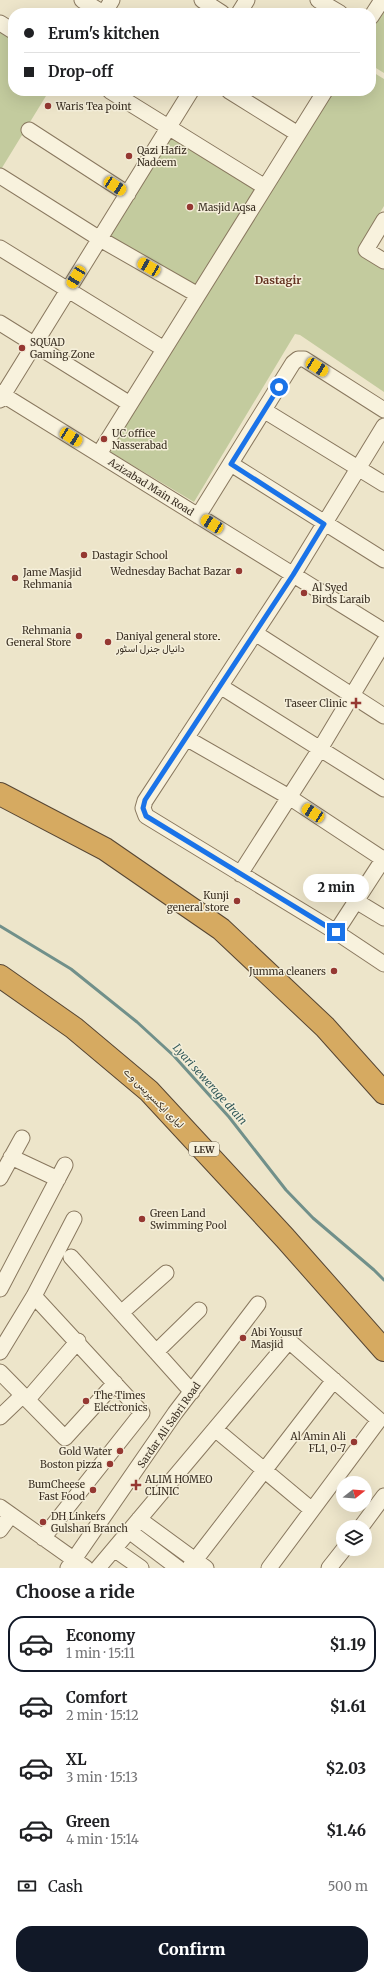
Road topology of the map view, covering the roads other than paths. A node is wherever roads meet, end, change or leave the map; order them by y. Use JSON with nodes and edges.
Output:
{"nodes":[{"id":1,"x":82,"y":0,"type":"edge"},
{"id":2,"x":202,"y":0,"type":"edge"},
{"id":3,"x":318,"y":0,"type":"edge"},
{"id":4,"x":382,"y":0,"type":"edge"},
{"id":5,"x":95,"y":8,"type":"edge"},
{"id":6,"x":214,"y":8,"type":"edge"},
{"id":7,"x":332,"y":8,"type":"edge"},
{"id":8,"x":376,"y":9,"type":"edge"},
{"id":9,"x":118,"y":96,"type":"edge"},
{"id":10,"x":188,"y":96,"type":"edge"},
{"id":11,"x":237,"y":96,"type":"edge"},
{"id":12,"x":322,"y":96,"type":"edge"},
{"id":13,"x":169,"y":127,"type":"junction"},
{"id":14,"x":29,"y":130,"type":"dead end"},
{"id":15,"x":298,"y":134,"type":"junction"},
{"id":16,"x":2,"y":182,"type":"edge"},
{"id":17,"x":265,"y":187,"type":"junction"},
{"id":18,"x":128,"y":194,"type":"junction"},
{"id":19,"x":384,"y":220,"type":"edge"},
{"id":20,"x":100,"y":239,"type":"junction"},
{"id":21,"x":0,"y":248,"type":"edge"},
{"id":22,"x":384,"y":261,"type":"edge"},
{"id":23,"x":68,"y":290,"type":"junction"},
{"id":24,"x":198,"y":295,"type":"junction"},
{"id":25,"x":0,"y":323,"type":"edge"},
{"id":26,"x":34,"y":345,"type":"junction"},
{"id":27,"x":164,"y":349,"type":"junction"},
{"id":28,"x":1,"y":396,"type":"edge"},
{"id":29,"x":130,"y":404,"type":"junction"},
{"id":30,"x":384,"y":410,"type":"edge"},
{"id":31,"x":265,"y":411,"type":"junction"},
{"id":32,"x":384,"y":426,"type":"edge"},
{"id":33,"x":98,"y":454,"type":"junction"},
{"id":34,"x":231,"y":464,"type":"junction"},
{"id":35,"x":358,"y":469,"type":"junction"},
{"id":36,"x":384,"y":484,"type":"edge"},
{"id":37,"x":198,"y":516,"type":"junction"},
{"id":38,"x":324,"y":524,"type":"junction"},
{"id":39,"x":384,"y":560,"type":"edge"},
{"id":40,"x":293,"y":575,"type":"junction"},
{"id":41,"x":384,"y":631,"type":"edge"},
{"id":42,"x":255,"y":633,"type":"junction"},
{"id":43,"x":384,"y":642,"type":"edge"},
{"id":44,"x":220,"y":686,"type":"junction"},
{"id":45,"x":352,"y":696,"type":"junction"},
{"id":46,"x":384,"y":716,"type":"edge"},
{"id":47,"x":186,"y":738,"type":"junction"},
{"id":48,"x":320,"y":748,"type":"junction"},
{"id":49,"x":384,"y":789,"type":"edge"},
{"id":50,"x":0,"y":794,"type":"edge"},
{"id":51,"x":289,"y":797,"type":"junction"},
{"id":52,"x":382,"y":866,"type":"edge"},
{"id":53,"x":240,"y":874,"type":"junction"},
{"id":54,"x":356,"y":901,"type":"junction"},
{"id":55,"x":384,"y":918,"type":"edge"},
{"id":56,"x":336,"y":932,"type":"junction"},
{"id":57,"x":384,"y":964,"type":"edge"},
{"id":58,"x":0,"y":976,"type":"edge"},
{"id":59,"x":384,"y":1093,"type":"edge"},
{"id":60,"x":22,"y":1138,"type":"dead end"},
{"id":61,"x":12,"y":1157,"type":"junction"},
{"id":62,"x":65,"y":1164,"type":"dead end"},
{"id":63,"x":0,"y":1178,"type":"edge"},
{"id":64,"x":58,"y":1179,"type":"junction"},
{"id":65,"x":74,"y":1219,"type":"dead end"},
{"id":66,"x":71,"y":1257,"type":"dead end"},
{"id":67,"x":166,"y":1273,"type":"dead end"},
{"id":68,"x":0,"y":1289,"type":"edge"},
{"id":69,"x":34,"y":1296,"type":"junction"},
{"id":70,"x":258,"y":1304,"type":"dead end"},
{"id":71,"x":199,"y":1310,"type":"dead end"},
{"id":72,"x":121,"y":1313,"type":"junction"},
{"id":73,"x":78,"y":1341,"type":"junction"},
{"id":74,"x":384,"y":1350,"type":"edge"},
{"id":75,"x":0,"y":1352,"type":"edge"},
{"id":76,"x":156,"y":1352,"type":"junction"},
{"id":77,"x":0,"y":1372,"type":"edge"},
{"id":78,"x":334,"y":1380,"type":"junction"},
{"id":79,"x":115,"y":1382,"type":"junction"},
{"id":80,"x":192,"y":1392,"type":"junction"},
{"id":81,"x":25,"y":1397,"type":"junction"},
{"id":82,"x":0,"y":1417,"type":"edge"},
{"id":83,"x":215,"y":1429,"type":"junction"},
{"id":84,"x":264,"y":1470,"type":"junction"},
{"id":85,"x":384,"y":1496,"type":"edge"},
{"id":86,"x":312,"y":1510,"type":"junction"},
{"id":87,"x":5,"y":1511,"type":"edge"},
{"id":88,"x":139,"y":1519,"type":"junction"},
{"id":89,"x":365,"y":1520,"type":"edge"},
{"id":90,"x":0,"y":1530,"type":"edge"},
{"id":91,"x":129,"y":1531,"type":"junction"},
{"id":92,"x":43,"y":1538,"type":"junction"},
{"id":93,"x":114,"y":1549,"type":"junction"},
{"id":94,"x":338,"y":1556,"type":"edge"},
{"id":95,"x":76,"y":1565,"type":"edge"},
{"id":96,"x":196,"y":1565,"type":"edge"},
{"id":97,"x":98,"y":1568,"type":"edge"},
{"id":98,"x":141,"y":1568,"type":"edge"},
{"id":99,"x":178,"y":1568,"type":"edge"},
{"id":100,"x":269,"y":1568,"type":"edge"},
{"id":101,"x":329,"y":1568,"type":"edge"}],
"edges":[{"from":1,"to":5,"type":"street"},
{"from":2,"to":6,"type":"street"},
{"from":3,"to":7,"type":"street"},
{"from":4,"to":8,"type":"street"},
{"from":9,"to":13,"type":"street"},
{"from":10,"to":13,"type":"street"},
{"from":11,"to":15,"type":"street"},
{"from":12,"to":15,"type":"street"},
{"from":13,"to":17,"type":"street"},
{"from":13,"to":18,"type":"street"},
{"from":14,"to":18,"type":"street"},
{"from":15,"to":17,"type":"street"},
{"from":16,"to":20,"type":"street"},
{"from":17,"to":24,"type":"street"},
{"from":18,"to":20,"type":"street"},
{"from":19,"to":22,"type":"street"},
{"from":20,"to":23,"type":"street"},
{"from":20,"to":24,"type":"street"},
{"from":21,"to":23,"type":"street"},
{"from":23,"to":26,"type":"street"},
{"from":23,"to":27,"type":"street"},
{"from":24,"to":27,"type":"street"},
{"from":25,"to":26,"type":"street"},
{"from":26,"to":28,"type":"street"},
{"from":26,"to":29,"type":"street"},
{"from":27,"to":29,"type":"street"},
{"from":28,"to":33,"type":"street","name":"Azizabad Main Road"},
{"from":29,"to":33,"type":"street"},
{"from":30,"to":31,"type":"street"},
{"from":31,"to":34,"type":"street"},
{"from":31,"to":35,"type":"street"},
{"from":32,"to":35,"type":"street"},
{"from":33,"to":37,"type":"street","name":"Azizabad Main Road"},
{"from":34,"to":37,"type":"street"},
{"from":34,"to":38,"type":"street"},
{"from":35,"to":36,"type":"street"},
{"from":35,"to":38,"type":"street"},
{"from":37,"to":40,"type":"street","name":"Azizabad Main Road"},
{"from":38,"to":39,"type":"street"},
{"from":38,"to":40,"type":"street"},
{"from":40,"to":41,"type":"street","name":"Azizabad Main Road"},
{"from":40,"to":42,"type":"street"},
{"from":42,"to":44,"type":"street"},
{"from":42,"to":45,"type":"street"},
{"from":43,"to":45,"type":"street"},
{"from":44,"to":47,"type":"street"},
{"from":44,"to":48,"type":"street"},
{"from":45,"to":46,"type":"street"},
{"from":45,"to":48,"type":"street"},
{"from":47,"to":51,"type":"street"},
{"from":47,"to":53,"type":"street"},
{"from":48,"to":49,"type":"street"},
{"from":48,"to":51,"type":"street"},
{"from":50,"to":59,"type":"highway"},
{"from":51,"to":52,"type":"street"},
{"from":51,"to":53,"type":"street"},
{"from":52,"to":54,"type":"street"},
{"from":53,"to":56,"type":"street"},
{"from":54,"to":55,"type":"street"},
{"from":54,"to":56,"type":"street"},
{"from":56,"to":57,"type":"street"},
{"from":58,"to":74,"type":"highway","name":"لیاری ایکسپریس وے","number":"LEW"},
{"from":60,"to":61,"type":"street"},
{"from":61,"to":63,"type":"street"},
{"from":61,"to":64,"type":"street"},
{"from":62,"to":64,"type":"street"},
{"from":64,"to":68,"type":"street"},
{"from":65,"to":69,"type":"street"},
{"from":66,"to":72,"type":"street"},
{"from":67,"to":72,"type":"street"},
{"from":69,"to":73,"type":"street"},
{"from":69,"to":75,"type":"street"},
{"from":70,"to":80,"type":"street","name":"Sardar Ali Sabri Road"},
{"from":71,"to":76,"type":"street"},
{"from":72,"to":76,"type":"street"},
{"from":73,"to":79,"type":"street"},
{"from":73,"to":81,"type":"street"},
{"from":76,"to":80,"type":"street"},
{"from":77,"to":81,"type":"street"},
{"from":78,"to":83,"type":"street"},
{"from":78,"to":84,"type":"street"},
{"from":78,"to":86,"type":"street"},
{"from":79,"to":81,"type":"street"},
{"from":79,"to":92,"type":"street"},
{"from":80,"to":95,"type":"street","name":"Sardar Ali Sabri Road"},
{"from":81,"to":82,"type":"street"},
{"from":83,"to":84,"type":"street"},
{"from":83,"to":88,"type":"street"},
{"from":84,"to":86,"type":"street"},
{"from":84,"to":96,"type":"street"},
{"from":85,"to":89,"type":"street"},
{"from":86,"to":100,"type":"street"},
{"from":87,"to":90,"type":"street"},
{"from":87,"to":92,"type":"street"},
{"from":88,"to":91,"type":"street"},
{"from":88,"to":96,"type":"street"},
{"from":91,"to":93,"type":"street"},
{"from":91,"to":99,"type":"street"},
{"from":92,"to":95,"type":"street"},
{"from":93,"to":97,"type":"street"},
{"from":93,"to":98,"type":"street"},
{"from":94,"to":101,"type":"street"}]}
